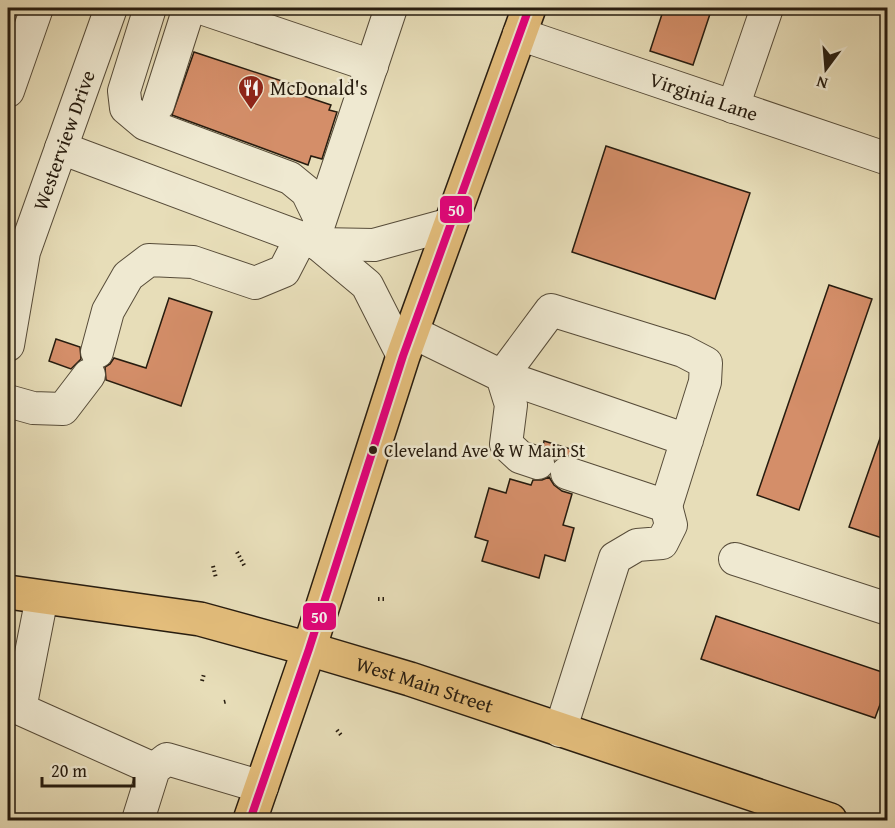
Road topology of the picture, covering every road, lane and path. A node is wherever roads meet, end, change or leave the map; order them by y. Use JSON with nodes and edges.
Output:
{"nodes":[{"id":1,"x":37,"y":8,"type":"edge"},
{"id":2,"x":111,"y":8,"type":"edge"},
{"id":3,"x":150,"y":8,"type":"edge"},
{"id":4,"x":189,"y":8,"type":"edge"},
{"id":5,"x":201,"y":8,"type":"edge"},
{"id":6,"x":391,"y":8,"type":"edge"},
{"id":7,"x":767,"y":8,"type":"edge"},
{"id":8,"x":524,"y":21,"type":"edge"},
{"id":9,"x":372,"y":66,"type":"junction"},
{"id":10,"x":8,"y":91,"type":"edge"},
{"id":11,"x":158,"y":105,"type":"dead end"},
{"id":12,"x":733,"y":107,"type":"junction"},
{"id":13,"x":61,"y":148,"type":"junction"},
{"id":14,"x":888,"y":159,"type":"edge"},
{"id":15,"x":451,"y":224,"type":"junction"},
{"id":16,"x":313,"y":236,"type":"junction"},
{"id":17,"x":408,"y":344,"type":"junction"},
{"id":18,"x":8,"y":345,"type":"edge"},
{"id":19,"x":502,"y":376,"type":"junction"},
{"id":20,"x":8,"y":401,"type":"edge"},
{"id":21,"x":687,"y":440,"type":"junction"},
{"id":22,"x":538,"y":463,"type":"dead end"},
{"id":23,"x":567,"y":473,"type":"dead end"},
{"id":24,"x":666,"y":506,"type":"junction"},
{"id":25,"x":237,"y":552,"type":"dead end"},
{"id":26,"x":735,"y":559,"type":"dead end"},
{"id":27,"x":213,"y":566,"type":"dead end"},
{"id":28,"x":245,"y":567,"type":"dead end"},
{"id":29,"x":216,"y":578,"type":"dead end"},
{"id":30,"x":8,"y":592,"type":"edge"},
{"id":31,"x":42,"y":597,"type":"junction"},
{"id":32,"x":378,"y":599,"type":"dead end"},
{"id":33,"x":386,"y":599,"type":"dead end"},
{"id":34,"x":888,"y":609,"type":"edge"},
{"id":35,"x":309,"y":649,"type":"junction"},
{"id":36,"x":204,"y":674,"type":"dead end"},
{"id":37,"x":202,"y":681,"type":"dead end"},
{"id":38,"x":14,"y":711,"type":"edge"},
{"id":39,"x":337,"y":730,"type":"dead end"},
{"id":40,"x":560,"y":731,"type":"junction"},
{"id":41,"x":341,"y":735,"type":"dead end"},
{"id":42,"x":154,"y":769,"type":"junction"},
{"id":43,"x":262,"y":787,"type":"junction"},
{"id":44,"x":138,"y":820,"type":"edge"},
{"id":45,"x":250,"y":820,"type":"edge"},
{"id":46,"x":830,"y":820,"type":"edge"}],
"edges":[{"from":1,"to":10,"type":"street"},
{"from":2,"to":13,"type":"street","name":"Westerview Drive"},
{"from":3,"to":16,"type":"street"},
{"from":4,"to":11,"type":"street"},
{"from":5,"to":9,"type":"street"},
{"from":6,"to":9,"type":"street"},
{"from":7,"to":12,"type":"street"},
{"from":8,"to":12,"type":"street","name":"Virginia Lane"},
{"from":8,"to":15,"type":"main road"},
{"from":9,"to":16,"type":"street"},
{"from":12,"to":14,"type":"street","name":"Virginia Lane"},
{"from":13,"to":16,"type":"street"},
{"from":13,"to":18,"type":"street","name":"Westerview Drive"},
{"from":15,"to":16,"type":"street"},
{"from":15,"to":17,"type":"main road"},
{"from":16,"to":17,"type":"street"},
{"from":16,"to":20,"type":"street"},
{"from":17,"to":19,"type":"street"},
{"from":17,"to":35,"type":"main road"},
{"from":19,"to":21,"type":"street"},
{"from":19,"to":21,"type":"street"},
{"from":19,"to":22,"type":"street"},
{"from":21,"to":24,"type":"street"},
{"from":23,"to":24,"type":"street"},
{"from":24,"to":40,"type":"street"},
{"from":25,"to":28,"type":"path"},
{"from":26,"to":34,"type":"street"},
{"from":27,"to":29,"type":"path"},
{"from":30,"to":31,"type":"main road","name":"West Main Street"},
{"from":31,"to":35,"type":"main road","name":"West Main Street"},
{"from":31,"to":38,"type":"street"},
{"from":32,"to":33,"type":"path"},
{"from":35,"to":40,"type":"main road","name":"West Main Street"},
{"from":35,"to":43,"type":"main road"},
{"from":36,"to":37,"type":"path"},
{"from":38,"to":42,"type":"street"},
{"from":39,"to":41,"type":"path"},
{"from":40,"to":46,"type":"main road","name":"West Main Street"},
{"from":42,"to":43,"type":"street"},
{"from":42,"to":44,"type":"street"},
{"from":43,"to":45,"type":"main road"}]}
